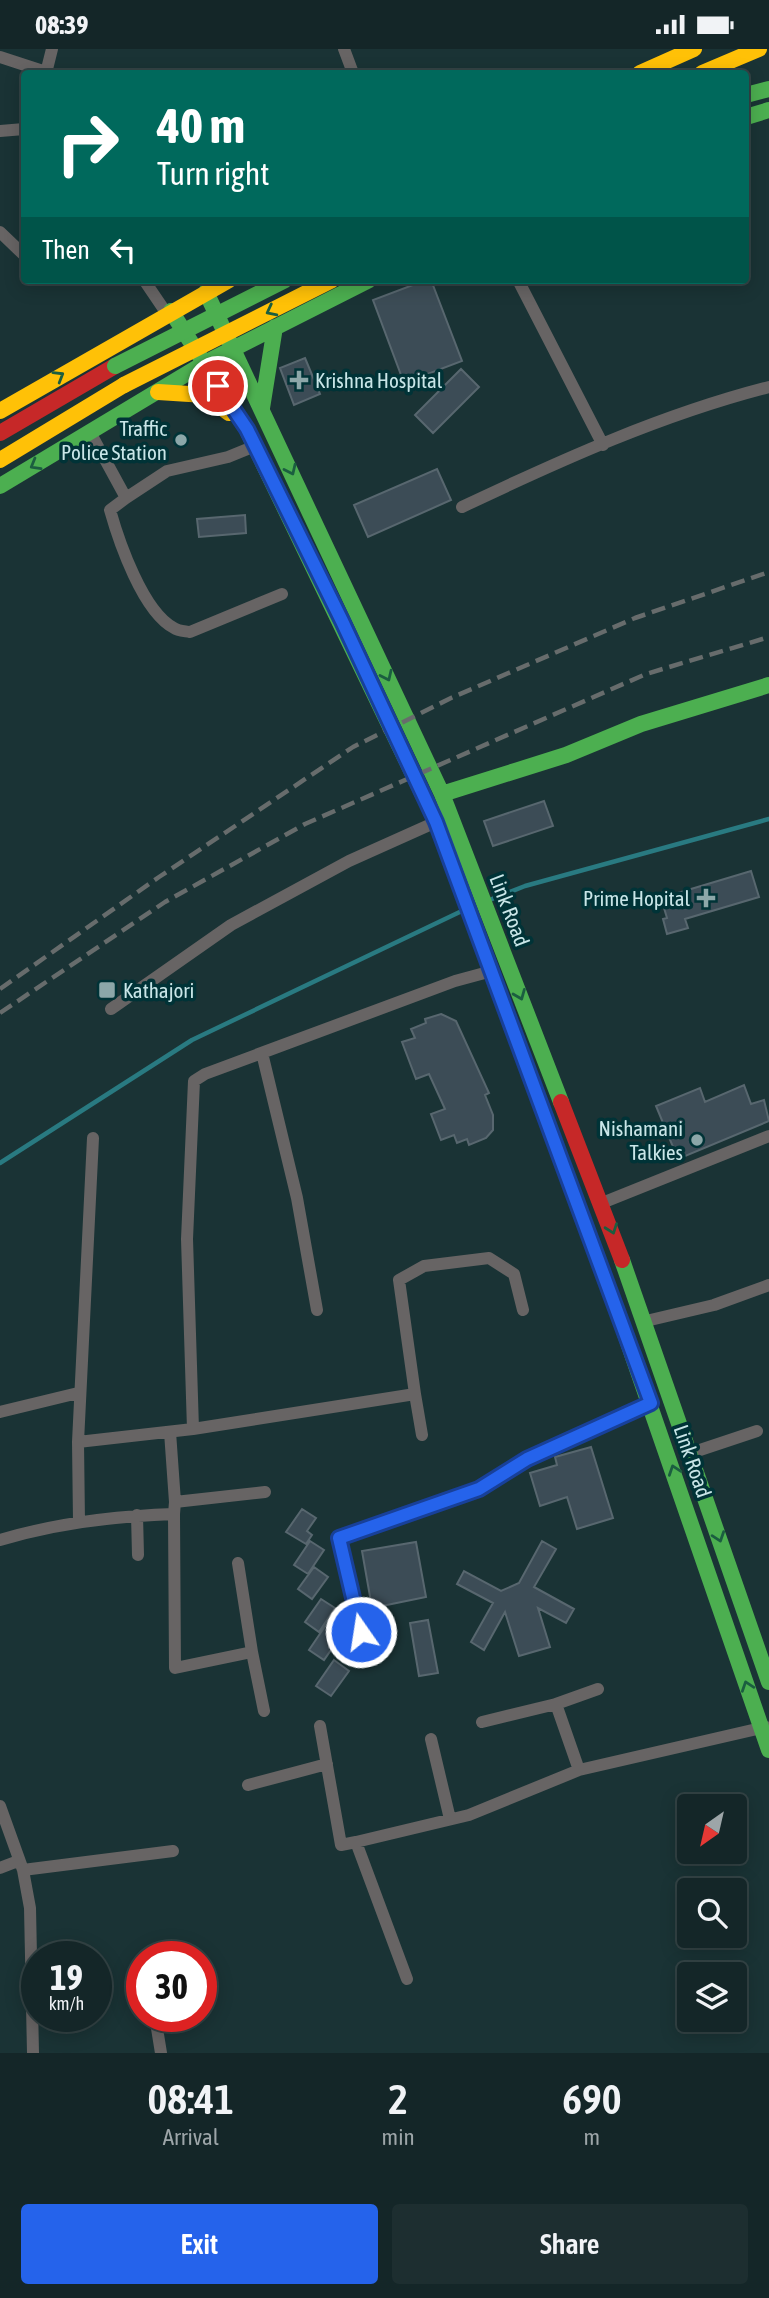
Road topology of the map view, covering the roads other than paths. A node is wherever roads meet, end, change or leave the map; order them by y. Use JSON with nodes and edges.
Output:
{"nodes":[{"id":1,"x":52,"y":49,"type":"edge"},
{"id":2,"x":344,"y":49,"type":"edge"},
{"id":3,"x":694,"y":49,"type":"edge"},
{"id":4,"x":759,"y":49,"type":"edge"},
{"id":5,"x":0,"y":57,"type":"edge"},
{"id":6,"x":769,"y":59,"type":"edge"},
{"id":7,"x":37,"y":70,"type":"edge"},
{"id":8,"x":47,"y":70,"type":"edge"},
{"id":9,"x":352,"y":70,"type":"edge"},
{"id":10,"x":647,"y":70,"type":"edge"},
{"id":11,"x":709,"y":70,"type":"edge"},
{"id":12,"x":742,"y":70,"type":"edge"},
{"id":13,"x":769,"y":89,"type":"edge"},
{"id":14,"x":749,"y":94,"type":"edge"},
{"id":15,"x":769,"y":110,"type":"edge"},
{"id":16,"x":749,"y":116,"type":"edge"},
{"id":17,"x":21,"y":129,"type":"edge"},
{"id":18,"x":0,"y":131,"type":"edge"},
{"id":19,"x":0,"y":232,"type":"edge"},
{"id":20,"x":21,"y":252,"type":"edge"},
{"id":21,"x":148,"y":284,"type":"edge"},
{"id":22,"x":221,"y":284,"type":"edge"},
{"id":23,"x":277,"y":284,"type":"edge"},
{"id":24,"x":324,"y":284,"type":"edge"},
{"id":25,"x":361,"y":284,"type":"edge"},
{"id":26,"x":520,"y":284,"type":"edge"},
{"id":27,"x":206,"y":292,"type":"junction"},
{"id":28,"x":169,"y":312,"type":"junction"},
{"id":29,"x":275,"y":327,"type":"junction"},
{"id":30,"x":233,"y":349,"type":"junction"},
{"id":31,"x":203,"y":364,"type":"junction"},
{"id":32,"x":769,"y":387,"type":"edge"},
{"id":33,"x":157,"y":392,"type":"junction"},
{"id":34,"x":262,"y":408,"type":"junction"},
{"id":35,"x":0,"y":411,"type":"edge"},
{"id":36,"x":247,"y":429,"type":"junction"},
{"id":37,"x":90,"y":432,"type":"junction"},
{"id":38,"x":0,"y":433,"type":"edge"},
{"id":39,"x":603,"y":445,"type":"junction"},
{"id":40,"x":255,"y":446,"type":"junction"},
{"id":41,"x":0,"y":460,"type":"edge"},
{"id":42,"x":0,"y":486,"type":"edge"},
{"id":43,"x":125,"y":498,"type":"junction"},
{"id":44,"x":462,"y":507,"type":"dead end"},
{"id":45,"x":282,"y":594,"type":"dead end"},
{"id":46,"x":769,"y":685,"type":"edge"},
{"id":47,"x":442,"y":794,"type":"junction"},
{"id":48,"x":436,"y":822,"type":"junction"},
{"id":49,"x":492,"y":971,"type":"junction"},
{"id":50,"x":111,"y":1009,"type":"dead end"},
{"id":51,"x":262,"y":1053,"type":"junction"},
{"id":52,"x":769,"y":1136,"type":"edge"},
{"id":53,"x":93,"y":1138,"type":"dead end"},
{"id":54,"x":602,"y":1203,"type":"junction"},
{"id":55,"x":769,"y":1285,"type":"edge"},
{"id":56,"x":317,"y":1310,"type":"dead end"},
{"id":57,"x":523,"y":1310,"type":"dead end"},
{"id":58,"x":646,"y":1321,"type":"junction"},
{"id":59,"x":78,"y":1393,"type":"junction"},
{"id":60,"x":415,"y":1394,"type":"junction"},
{"id":61,"x":651,"y":1403,"type":"junction"},
{"id":62,"x":0,"y":1412,"type":"edge"},
{"id":63,"x":193,"y":1429,"type":"junction"},
{"id":64,"x":757,"y":1431,"type":"dead end"},
{"id":65,"x":170,"y":1432,"type":"junction"},
{"id":66,"x":422,"y":1435,"type":"dead end"},
{"id":67,"x":78,"y":1442,"type":"junction"},
{"id":68,"x":691,"y":1453,"type":"junction"},
{"id":69,"x":265,"y":1492,"type":"dead end"},
{"id":70,"x":174,"y":1508,"type":"junction"},
{"id":71,"x":136,"y":1515,"type":"junction"},
{"id":72,"x":79,"y":1522,"type":"junction"},
{"id":73,"x":0,"y":1540,"type":"edge"},
{"id":74,"x":138,"y":1555,"type":"dead end"},
{"id":75,"x":238,"y":1563,"type":"dead end"},
{"id":76,"x":361,"y":1632,"type":"dead end"},
{"id":77,"x":252,"y":1652,"type":"junction"},
{"id":78,"x":769,"y":1682,"type":"edge"},
{"id":79,"x":598,"y":1689,"type":"dead end"},
{"id":80,"x":555,"y":1704,"type":"junction"},
{"id":81,"x":264,"y":1711,"type":"dead end"},
{"id":82,"x":482,"y":1722,"type":"dead end"},
{"id":83,"x":320,"y":1726,"type":"dead end"},
{"id":84,"x":766,"y":1727,"type":"edge"},
{"id":85,"x":431,"y":1739,"type":"dead end"},
{"id":86,"x":769,"y":1750,"type":"edge"},
{"id":87,"x":327,"y":1765,"type":"junction"},
{"id":88,"x":579,"y":1770,"type":"junction"},
{"id":89,"x":248,"y":1785,"type":"dead end"},
{"id":90,"x":0,"y":1806,"type":"edge"},
{"id":91,"x":450,"y":1819,"type":"junction"},
{"id":92,"x":356,"y":1842,"type":"junction"},
{"id":93,"x":173,"y":1851,"type":"dead end"},
{"id":94,"x":20,"y":1865,"type":"junction"},
{"id":95,"x":0,"y":1868,"type":"edge"},
{"id":96,"x":407,"y":1979,"type":"dead end"},
{"id":97,"x":158,"y":2032,"type":"edge"},
{"id":98,"x":33,"y":2053,"type":"edge"},
{"id":99,"x":161,"y":2053,"type":"edge"}],
"edges":[{"from":1,"to":8,"type":"street"},
{"from":2,"to":9,"type":"street"},
{"from":3,"to":10,"type":"main road"},
{"from":4,"to":11,"type":"main road"},
{"from":5,"to":7,"type":"street"},
{"from":6,"to":12,"type":"main road"},
{"from":13,"to":14,"type":"main road"},
{"from":15,"to":16,"type":"main road"},
{"from":17,"to":18,"type":"street"},
{"from":19,"to":20,"type":"street"},
{"from":21,"to":28,"type":"street"},
{"from":22,"to":27,"type":"main road"},
{"from":23,"to":38,"type":"main road","bridge":true},
{"from":24,"to":41,"type":"main road","one_way":true,"bridge":true},
{"from":25,"to":29,"type":"main road"},
{"from":26,"to":39,"type":"street"},
{"from":27,"to":28,"type":"main road"},
{"from":27,"to":30,"type":"main road","name":"Link Road"},
{"from":28,"to":31,"type":"main road","name":"Link Road"},
{"from":35,"to":28,"type":"main road","one_way":true},
{"from":29,"to":30,"type":"main road"},
{"from":29,"to":34,"type":"main road"},
{"from":30,"to":31,"type":"main road"},
{"from":30,"to":34,"type":"main road","name":"Link Road"},
{"from":31,"to":33,"type":"main road"},
{"from":31,"to":36,"type":"main road","name":"Link Road"},
{"from":32,"to":39,"type":"street"},
{"from":33,"to":36,"type":"main road"},
{"from":33,"to":37,"type":"main road"},
{"from":34,"to":47,"type":"main road","name":"Link Road","one_way":true},
{"from":36,"to":40,"type":"main road","name":"Link Road"},
{"from":37,"to":42,"type":"main road","one_way":true},
{"from":37,"to":43,"type":"street"},
{"from":39,"to":44,"type":"street"},
{"from":40,"to":43,"type":"street"},
{"from":40,"to":48,"type":"main road","name":"Link Road"},
{"from":43,"to":45,"type":"street"},
{"from":46,"to":47,"type":"main road"},
{"from":47,"to":54,"type":"main road","name":"Link Road","one_way":true},
{"from":48,"to":49,"type":"main road","name":"Link Road"},
{"from":48,"to":50,"type":"street"},
{"from":49,"to":51,"type":"street"},
{"from":49,"to":61,"type":"main road","name":"Link Road"},
{"from":51,"to":56,"type":"street"},
{"from":51,"to":63,"type":"street"},
{"from":52,"to":54,"type":"street"},
{"from":53,"to":59,"type":"street"},
{"from":54,"to":58,"type":"main road","name":"Link Road","one_way":true},
{"from":55,"to":58,"type":"street"},
{"from":57,"to":60,"type":"street"},
{"from":58,"to":68,"type":"main road","name":"Link Road"},
{"from":59,"to":62,"type":"street"},
{"from":59,"to":67,"type":"street"},
{"from":60,"to":63,"type":"street"},
{"from":60,"to":66,"type":"street"},
{"from":61,"to":76,"type":"street"},
{"from":84,"to":61,"type":"main road","name":"Link Road","one_way":true},
{"from":63,"to":65,"type":"street"},
{"from":64,"to":68,"type":"street"},
{"from":65,"to":67,"type":"street"},
{"from":65,"to":70,"type":"street"},
{"from":67,"to":72,"type":"street"},
{"from":68,"to":78,"type":"main road","name":"Link Road","one_way":true},
{"from":69,"to":70,"type":"street"},
{"from":70,"to":71,"type":"street"},
{"from":70,"to":77,"type":"street"},
{"from":71,"to":72,"type":"street"},
{"from":71,"to":74,"type":"street"},
{"from":72,"to":73,"type":"street"},
{"from":75,"to":77,"type":"street"},
{"from":77,"to":81,"type":"street"},
{"from":79,"to":80,"type":"street"},
{"from":80,"to":82,"type":"street"},
{"from":80,"to":88,"type":"street"},
{"from":83,"to":87,"type":"street"},
{"from":84,"to":86,"type":"main road","name":"Link Road"},
{"from":84,"to":88,"type":"street"},
{"from":85,"to":91,"type":"street"},
{"from":87,"to":89,"type":"street"},
{"from":87,"to":92,"type":"street"},
{"from":88,"to":91,"type":"street"},
{"from":90,"to":94,"type":"street"},
{"from":91,"to":92,"type":"street"},
{"from":92,"to":96,"type":"street"},
{"from":93,"to":94,"type":"street"},
{"from":94,"to":95,"type":"street"},
{"from":94,"to":98,"type":"street"},
{"from":97,"to":99,"type":"street"}]}
